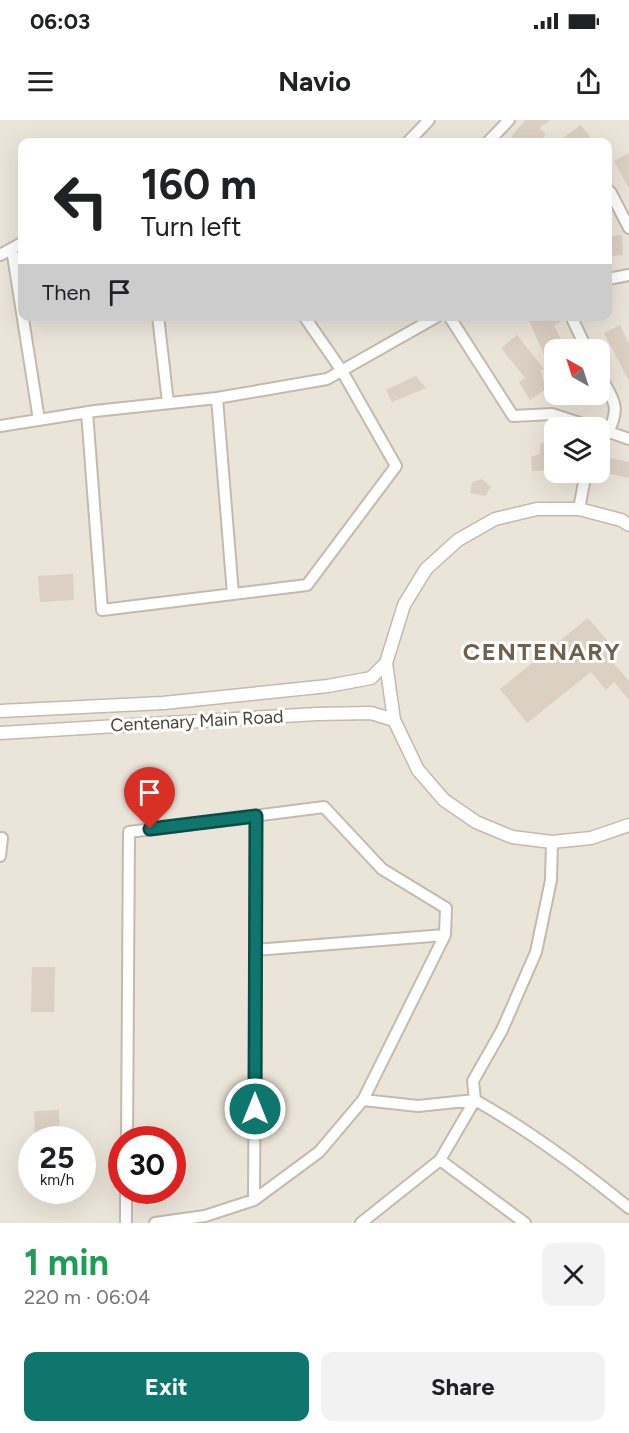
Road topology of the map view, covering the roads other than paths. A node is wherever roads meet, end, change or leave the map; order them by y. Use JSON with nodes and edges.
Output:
{"nodes":[{"id":1,"x":429,"y":120,"type":"edge"},
{"id":2,"x":509,"y":120,"type":"edge"},
{"id":3,"x":412,"y":138,"type":"edge"},
{"id":4,"x":492,"y":138,"type":"edge"},
{"id":5,"x":612,"y":197,"type":"edge"},
{"id":6,"x":629,"y":228,"type":"edge"},
{"id":7,"x":18,"y":245,"type":"edge"},
{"id":8,"x":12,"y":249,"type":"junction"},
{"id":9,"x":0,"y":255,"type":"edge"},
{"id":10,"x":629,"y":275,"type":"edge"},
{"id":11,"x":612,"y":278,"type":"edge"},
{"id":12,"x":18,"y":287,"type":"edge"},
{"id":13,"x":23,"y":321,"type":"edge"},
{"id":14,"x":159,"y":321,"type":"edge"},
{"id":15,"x":307,"y":321,"type":"edge"},
{"id":16,"x":429,"y":321,"type":"edge"},
{"id":17,"x":452,"y":321,"type":"edge"},
{"id":18,"x":573,"y":321,"type":"edge"},
{"id":19,"x":582,"y":339,"type":"edge"},
{"id":20,"x":342,"y":371,"type":"junction"},
{"id":21,"x":610,"y":396,"type":"edge"},
{"id":22,"x":217,"y":398,"type":"junction"},
{"id":23,"x":168,"y":403,"type":"junction"},
{"id":24,"x":87,"y":412,"type":"junction"},
{"id":25,"x":561,"y":417,"type":"edge"},
{"id":26,"x":39,"y":420,"type":"junction"},
{"id":27,"x":610,"y":424,"type":"edge"},
{"id":28,"x":0,"y":426,"type":"edge"},
{"id":29,"x":610,"y":433,"type":"edge"},
{"id":30,"x":629,"y":439,"type":"edge"},
{"id":31,"x":584,"y":483,"type":"edge"},
{"id":32,"x":579,"y":509,"type":"junction"},
{"id":33,"x":629,"y":525,"type":"edge"},
{"id":34,"x":232,"y":594,"type":"junction"},
{"id":35,"x":386,"y":663,"type":"junction"},
{"id":36,"x":0,"y":711,"type":"edge"},
{"id":37,"x":394,"y":720,"type":"junction"},
{"id":38,"x":0,"y":733,"type":"edge"},
{"id":39,"x":256,"y":816,"type":"junction"},
{"id":40,"x":629,"y":825,"type":"edge"},
{"id":41,"x":0,"y":839,"type":"edge"},
{"id":42,"x":552,"y":842,"type":"junction"},
{"id":43,"x":0,"y":856,"type":"edge"},
{"id":44,"x":445,"y":935,"type":"junction"},
{"id":45,"x":255,"y":950,"type":"junction"},
{"id":46,"x":363,"y":1100,"type":"junction"},
{"id":47,"x":475,"y":1100,"type":"junction"},
{"id":48,"x":127,"y":1126,"type":"edge"},
{"id":49,"x":440,"y":1160,"type":"junction"},
{"id":50,"x":254,"y":1200,"type":"junction"},
{"id":51,"x":126,"y":1204,"type":"edge"},
{"id":52,"x":629,"y":1208,"type":"edge"},
{"id":53,"x":126,"y":1223,"type":"edge"},
{"id":54,"x":154,"y":1223,"type":"edge"},
{"id":55,"x":361,"y":1223,"type":"edge"},
{"id":56,"x":525,"y":1223,"type":"edge"}],
"edges":[{"from":1,"to":3,"type":"street"},
{"from":2,"to":4,"type":"street"},
{"from":5,"to":6,"type":"street"},
{"from":7,"to":8,"type":"street"},
{"from":8,"to":9,"type":"street"},
{"from":8,"to":12,"type":"street"},
{"from":10,"to":11,"type":"street"},
{"from":13,"to":26,"type":"street"},
{"from":14,"to":23,"type":"street"},
{"from":15,"to":20,"type":"street"},
{"from":16,"to":20,"type":"street"},
{"from":17,"to":25,"type":"street"},
{"from":18,"to":19,"type":"street"},
{"from":20,"to":22,"type":"street"},
{"from":20,"to":34,"type":"street"},
{"from":21,"to":27,"type":"street"},
{"from":22,"to":23,"type":"street"},
{"from":22,"to":34,"type":"street"},
{"from":23,"to":24,"type":"street"},
{"from":24,"to":26,"type":"street"},
{"from":24,"to":34,"type":"street"},
{"from":26,"to":28,"type":"street"},
{"from":29,"to":30,"type":"street"},
{"from":31,"to":32,"type":"street"},
{"from":32,"to":33,"type":"street"},
{"from":32,"to":35,"type":"street"},
{"from":35,"to":36,"type":"street","name":"Centenary Main Road"},
{"from":35,"to":37,"type":"street"},
{"from":37,"to":38,"type":"street","name":"Centenary Main Road"},
{"from":37,"to":42,"type":"street"},
{"from":39,"to":44,"type":"street"},
{"from":39,"to":45,"type":"street"},
{"from":39,"to":48,"type":"street"},
{"from":40,"to":42,"type":"street"},
{"from":41,"to":43,"type":"street"},
{"from":42,"to":47,"type":"street"},
{"from":44,"to":45,"type":"street"},
{"from":44,"to":46,"type":"street"},
{"from":45,"to":50,"type":"street"},
{"from":46,"to":47,"type":"street"},
{"from":46,"to":50,"type":"street"},
{"from":47,"to":49,"type":"street"},
{"from":47,"to":52,"type":"street"},
{"from":49,"to":55,"type":"street"},
{"from":49,"to":56,"type":"street"},
{"from":50,"to":54,"type":"street"},
{"from":51,"to":53,"type":"street"}]}
